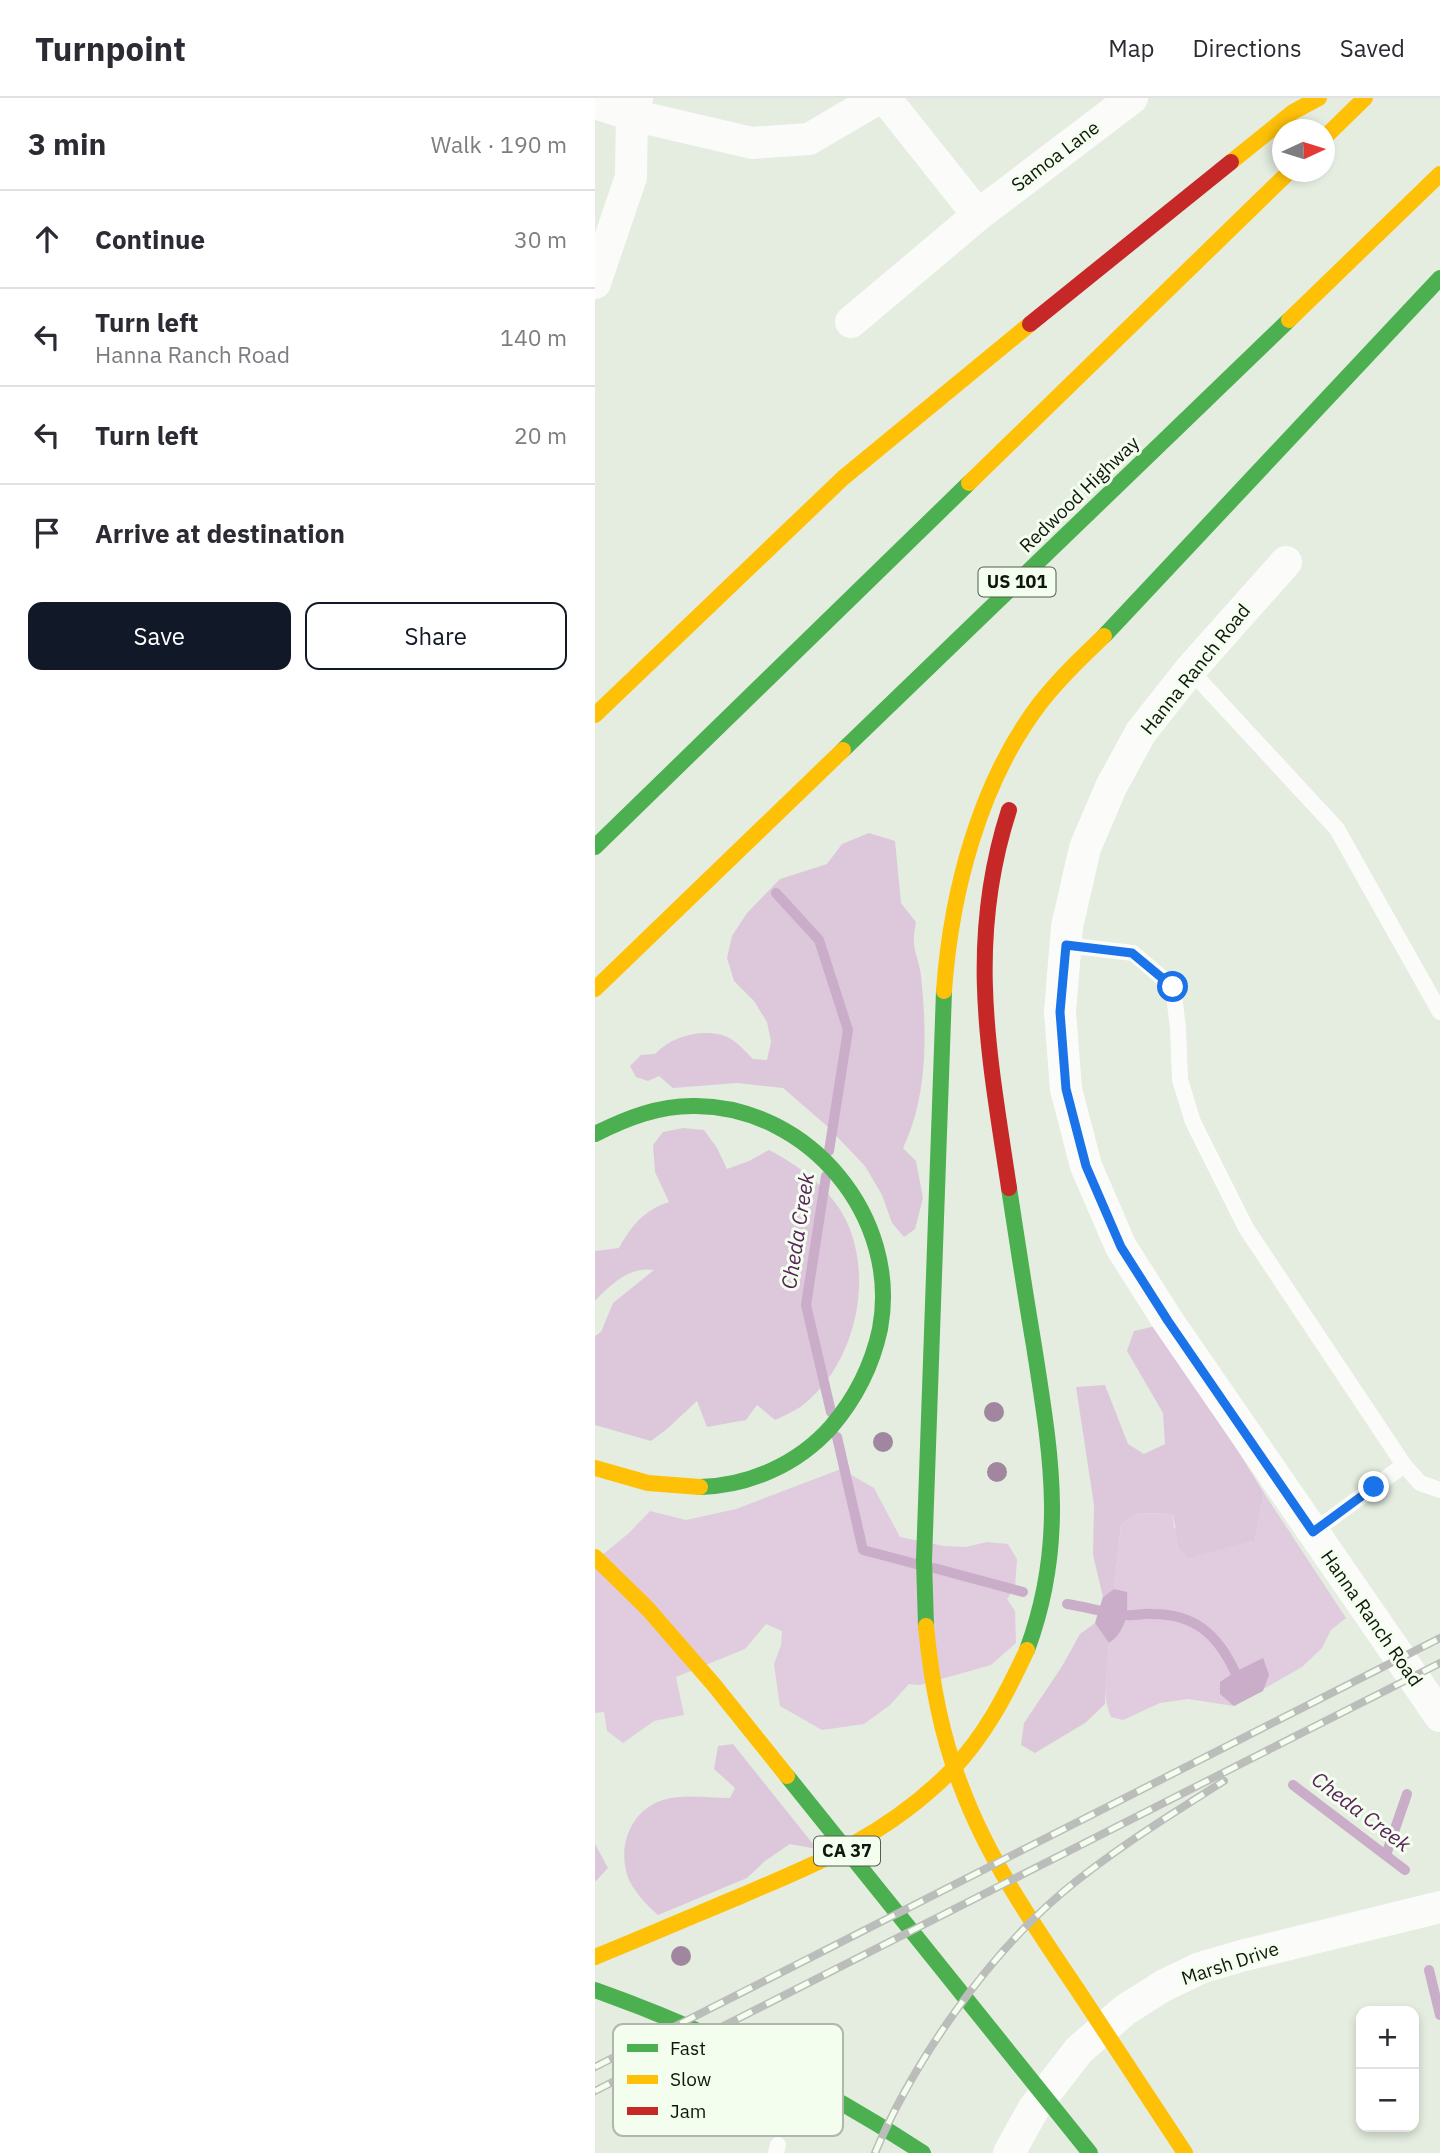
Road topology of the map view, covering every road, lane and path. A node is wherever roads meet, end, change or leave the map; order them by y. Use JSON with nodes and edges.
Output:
{"nodes":[{"id":1,"x":879,"y":98,"type":"edge"},
{"id":2,"x":885,"y":98,"type":"edge"},
{"id":3,"x":1132,"y":98,"type":"edge"},
{"id":4,"x":1319,"y":98,"type":"edge"},
{"id":5,"x":1365,"y":98,"type":"edge"},
{"id":6,"x":595,"y":103,"type":"edge"},
{"id":7,"x":635,"y":107,"type":"edge"},
{"id":8,"x":1335,"y":127,"type":"edge"},
{"id":9,"x":1440,"y":174,"type":"edge"},
{"id":10,"x":1279,"y":182,"type":"edge"},
{"id":11,"x":978,"y":215,"type":"junction"},
{"id":12,"x":1440,"y":278,"type":"edge"},
{"id":13,"x":595,"y":284,"type":"edge"},
{"id":14,"x":851,"y":322,"type":"dead end"},
{"id":15,"x":1286,"y":562,"type":"dead end"},
{"id":16,"x":1099,"y":641,"type":"junction"},
{"id":17,"x":1190,"y":670,"type":"junction"},
{"id":18,"x":1056,"y":710,"type":"dead end"},
{"id":19,"x":595,"y":715,"type":"edge"},
{"id":20,"x":1016,"y":790,"type":"dead end"},
{"id":21,"x":595,"y":847,"type":"edge"},
{"id":22,"x":1066,"y":945,"type":"junction"},
{"id":23,"x":595,"y":989,"type":"edge"},
{"id":24,"x":1440,"y":1012,"type":"edge"},
{"id":25,"x":595,"y":1134,"type":"edge"},
{"id":26,"x":1404,"y":1465,"type":"junction"},
{"id":27,"x":595,"y":1468,"type":"edge"},
{"id":28,"x":1440,"y":1490,"type":"edge"},
{"id":29,"x":1313,"y":1532,"type":"junction"},
{"id":30,"x":595,"y":1557,"type":"edge"},
{"id":31,"x":1440,"y":1716,"type":"edge"},
{"id":32,"x":1440,"y":1908,"type":"edge"},
{"id":33,"x":595,"y":1958,"type":"edge"},
{"id":34,"x":595,"y":1990,"type":"edge"},
{"id":35,"x":681,"y":2024,"type":"edge"},
{"id":36,"x":843,"y":2104,"type":"edge"},
{"id":37,"x":923,"y":2153,"type":"edge"},
{"id":38,"x":1009,"y":2153,"type":"edge"},
{"id":39,"x":1090,"y":2153,"type":"edge"},
{"id":40,"x":1185,"y":2153,"type":"edge"}],
"edges":[{"from":1,"to":7,"type":"street"},
{"from":2,"to":11,"type":"street"},
{"from":3,"to":11,"type":"street","name":"Samoa Lane"},
{"from":4,"to":19,"type":"highway"},
{"from":5,"to":8,"type":"highway"},
{"from":6,"to":7,"type":"street"},
{"from":7,"to":13,"type":"street"},
{"from":9,"to":23,"type":"highway","name":"Redwood Highway","number":"US 101"},
{"from":10,"to":21,"type":"highway"},
{"from":11,"to":14,"type":"street","name":"Samoa Lane"},
{"from":12,"to":16,"type":"highway"},
{"from":15,"to":17,"type":"street","name":"Hanna Ranch Road"},
{"from":16,"to":18,"type":"highway"},
{"from":16,"to":40,"type":"highway"},
{"from":17,"to":22,"type":"street","name":"Hanna Ranch Road"},
{"from":17,"to":24,"type":"lane"},
{"from":20,"to":33,"type":"highway"},
{"from":22,"to":26,"type":"lane"},
{"from":22,"to":29,"type":"street","name":"Hanna Ranch Road"},
{"from":25,"to":27,"type":"highway"},
{"from":26,"to":28,"type":"lane"},
{"from":26,"to":29,"type":"lane"},
{"from":29,"to":31,"type":"street","name":"Hanna Ranch Road"},
{"from":30,"to":39,"type":"highway","number":"CA 37"},
{"from":32,"to":38,"type":"street","name":"Marsh Drive"},
{"from":34,"to":35,"type":"highway"},
{"from":36,"to":37,"type":"highway"}]}
